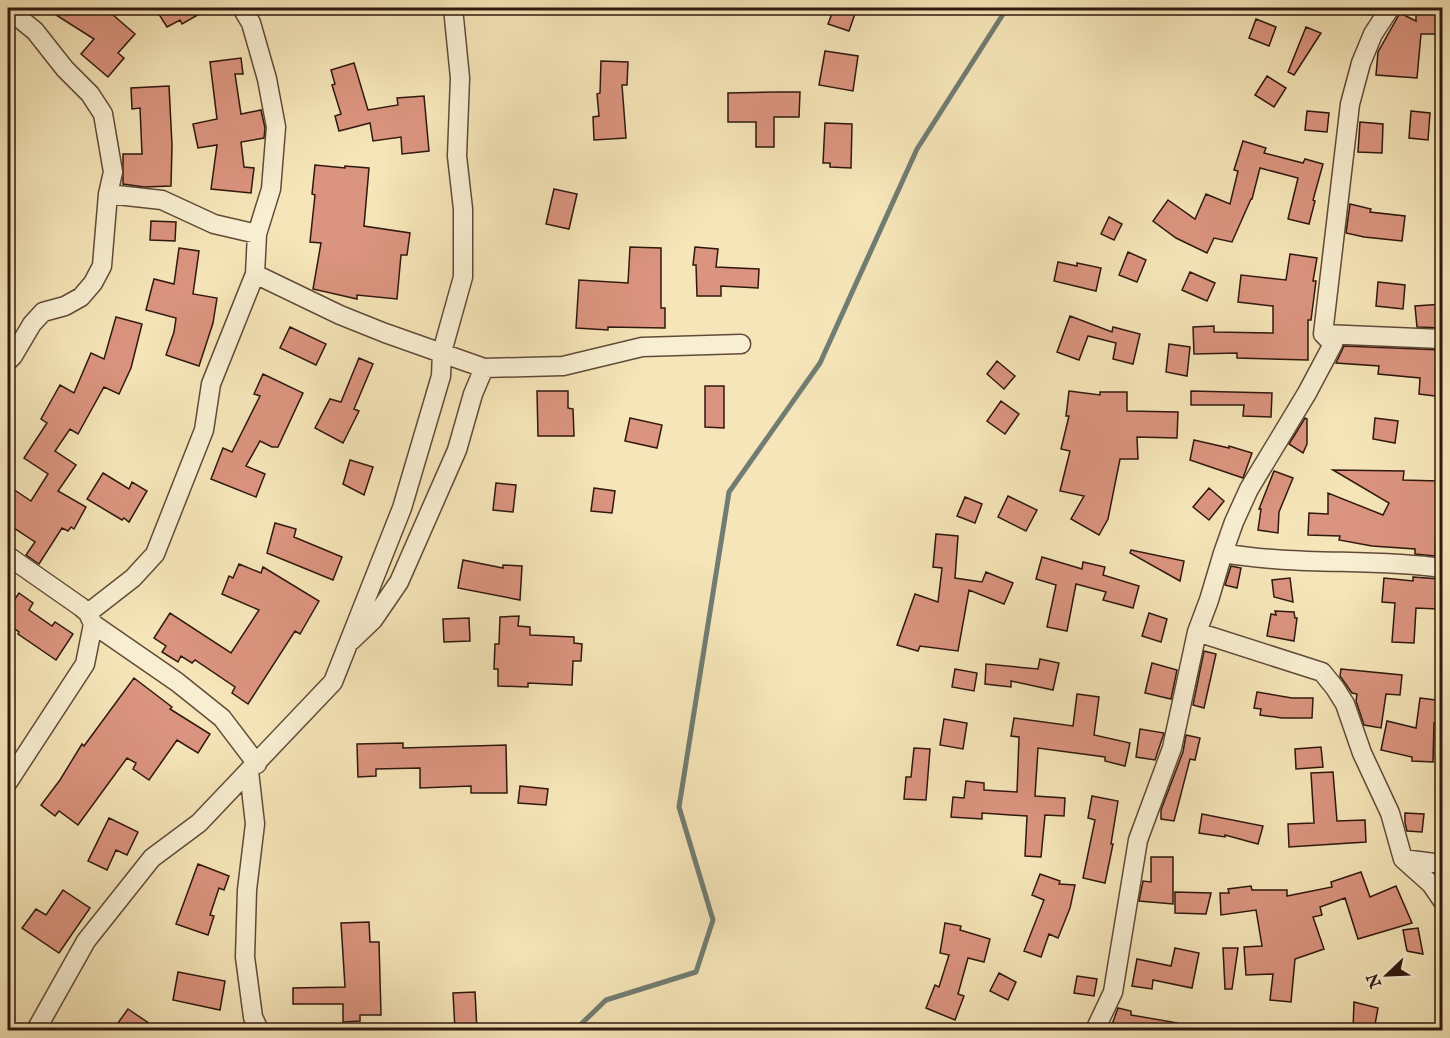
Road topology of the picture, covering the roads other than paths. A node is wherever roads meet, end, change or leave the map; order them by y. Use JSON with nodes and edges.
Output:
{"nodes":[{"id":1,"x":242,"y":8,"type":"edge"},
{"id":2,"x":453,"y":8,"type":"edge"},
{"id":3,"x":1390,"y":8,"type":"edge"},
{"id":4,"x":8,"y":9,"type":"edge"},
{"id":5,"x":108,"y":194,"type":"junction"},
{"id":6,"x":258,"y":234,"type":"junction"},
{"id":7,"x":255,"y":274,"type":"junction"},
{"id":8,"x":1323,"y":334,"type":"junction"},
{"id":9,"x":1443,"y":339,"type":"edge"},
{"id":10,"x":741,"y":344,"type":"dead end"},
{"id":11,"x":442,"y":352,"type":"junction"},
{"id":12,"x":8,"y":361,"type":"edge"},
{"id":13,"x":484,"y":368,"type":"junction"},
{"id":14,"x":1224,"y":553,"type":"junction"},
{"id":15,"x":8,"y":556,"type":"edge"},
{"id":16,"x":1443,"y":568,"type":"edge"},
{"id":17,"x":90,"y":619,"type":"junction"},
{"id":18,"x":1197,"y":632,"type":"junction"},
{"id":19,"x":348,"y":645,"type":"junction"},
{"id":20,"x":253,"y":767,"type":"junction"},
{"id":21,"x":8,"y":782,"type":"edge"},
{"id":22,"x":1403,"y":859,"type":"junction"},
{"id":23,"x":1443,"y":864,"type":"edge"},
{"id":24,"x":1443,"y":900,"type":"edge"},
{"id":25,"x":36,"y":1030,"type":"edge"},
{"id":26,"x":259,"y":1030,"type":"edge"},
{"id":27,"x":1095,"y":1030,"type":"edge"}],
"edges":[{"from":1,"to":6,"type":"street"},
{"from":2,"to":11,"type":"street"},
{"from":3,"to":8,"type":"street"},
{"from":4,"to":5,"type":"street"},
{"from":5,"to":6,"type":"street"},
{"from":5,"to":12,"type":"street"},
{"from":6,"to":7,"type":"street"},
{"from":7,"to":11,"type":"street"},
{"from":7,"to":17,"type":"street"},
{"from":8,"to":9,"type":"street"},
{"from":8,"to":14,"type":"street"},
{"from":10,"to":13,"type":"street"},
{"from":11,"to":13,"type":"street"},
{"from":11,"to":19,"type":"street"},
{"from":13,"to":19,"type":"street"},
{"from":14,"to":16,"type":"street"},
{"from":14,"to":18,"type":"street"},
{"from":15,"to":17,"type":"street"},
{"from":17,"to":20,"type":"street"},
{"from":17,"to":21,"type":"street"},
{"from":18,"to":22,"type":"street"},
{"from":18,"to":27,"type":"street"},
{"from":19,"to":20,"type":"street"},
{"from":20,"to":25,"type":"street"},
{"from":20,"to":26,"type":"street"},
{"from":22,"to":23,"type":"street"},
{"from":22,"to":24,"type":"street"}]}
